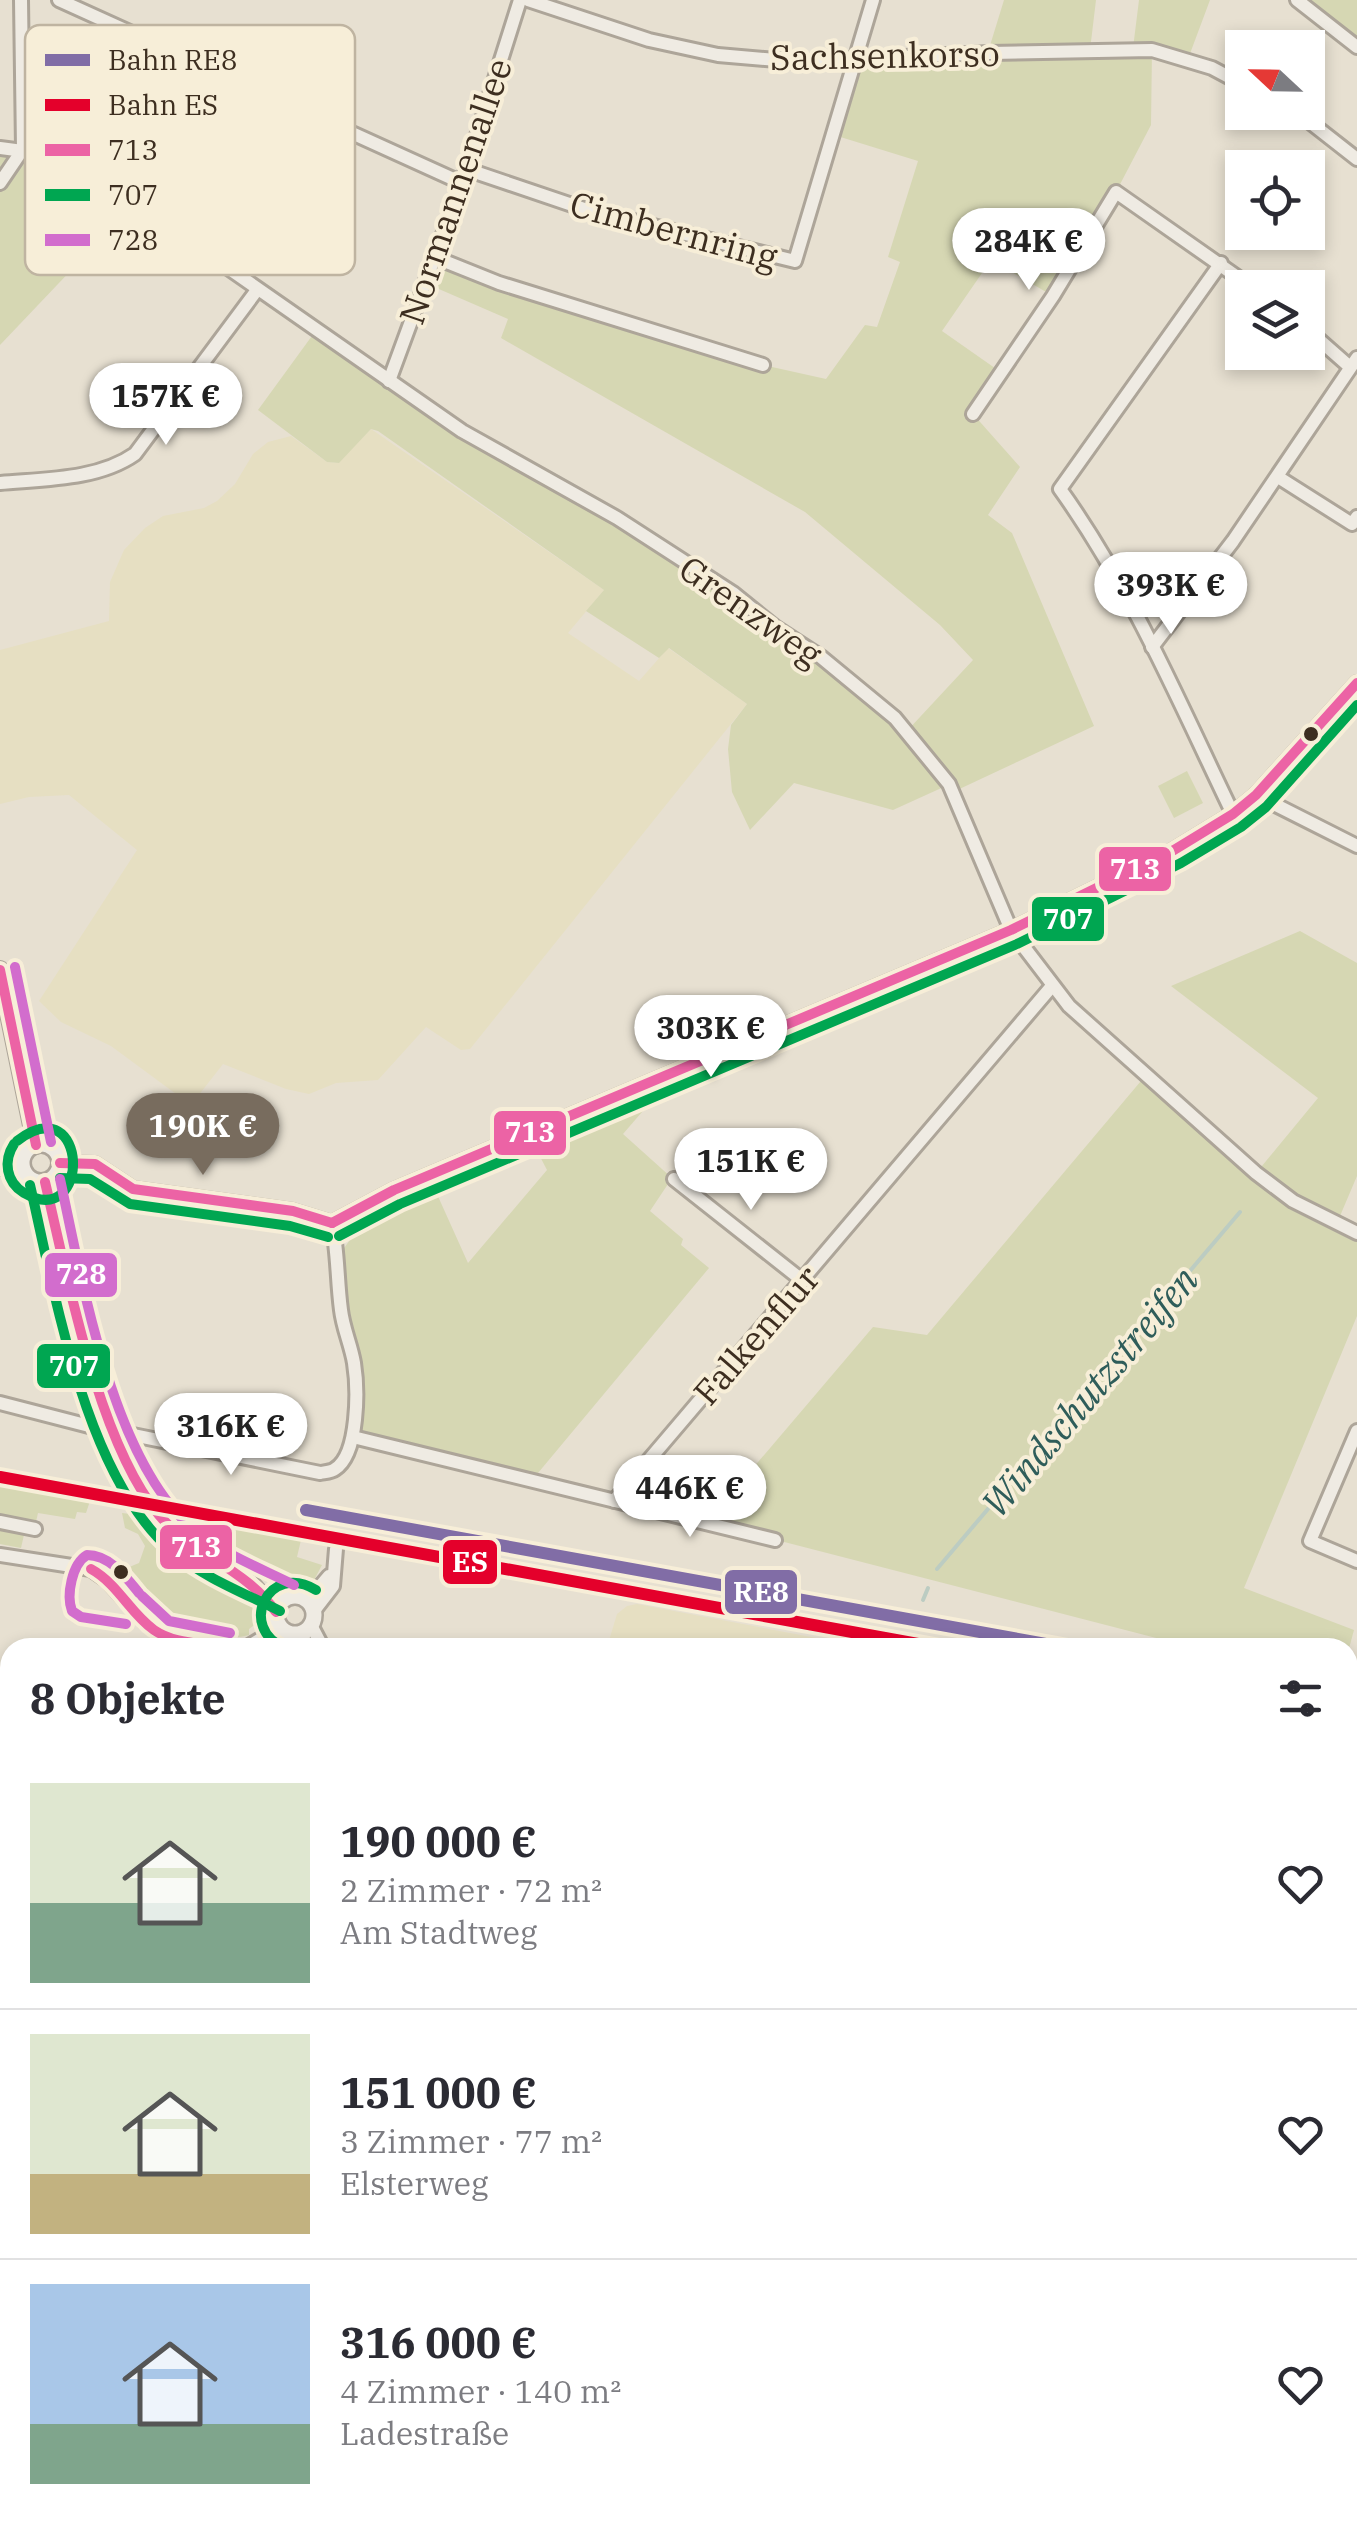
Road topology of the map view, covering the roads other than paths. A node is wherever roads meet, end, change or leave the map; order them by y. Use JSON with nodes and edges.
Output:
{"nodes":[{"id":1,"x":21,"y":0,"type":"edge"},
{"id":2,"x":59,"y":0,"type":"edge"},
{"id":3,"x":520,"y":0,"type":"edge"},
{"id":4,"x":528,"y":0,"type":"edge"},
{"id":5,"x":873,"y":0,"type":"edge"},
{"id":6,"x":1298,"y":0,"type":"edge"},
{"id":7,"x":117,"y":25,"type":"edge"},
{"id":8,"x":1357,"y":46,"type":"edge"},
{"id":9,"x":855,"y":60,"type":"junction"},
{"id":10,"x":1225,"y":75,"type":"edge"},
{"id":11,"x":355,"y":129,"type":"edge"},
{"id":12,"x":1320,"y":130,"type":"edge"},
{"id":13,"x":0,"y":148,"type":"edge"},
{"id":14,"x":24,"y":149,"type":"junction"},
{"id":15,"x":1357,"y":159,"type":"edge"},
{"id":16,"x":464,"y":176,"type":"junction"},
{"id":17,"x":0,"y":184,"type":"edge"},
{"id":18,"x":434,"y":257,"type":"junction"},
{"id":19,"x":1221,"y":263,"type":"junction"},
{"id":20,"x":1230,"y":270,"type":"edge"},
{"id":21,"x":236,"y":275,"type":"edge"},
{"id":22,"x":257,"y":290,"type":"junction"},
{"id":23,"x":1325,"y":342,"type":"edge"},
{"id":24,"x":1354,"y":362,"type":"edge"},
{"id":25,"x":763,"y":365,"type":"dead end"},
{"id":26,"x":389,"y":381,"type":"junction"},
{"id":27,"x":972,"y":414,"type":"dead end"},
{"id":28,"x":1278,"y":477,"type":"junction"},
{"id":29,"x":0,"y":483,"type":"edge"},
{"id":30,"x":1357,"y":516,"type":"edge"},
{"id":31,"x":1152,"y":647,"type":"junction"},
{"id":32,"x":1357,"y":683,"type":"edge"},
{"id":33,"x":1256,"y":795,"type":"junction"},
{"id":34,"x":1233,"y":814,"type":"junction"},
{"id":35,"x":1357,"y":846,"type":"edge"},
{"id":36,"x":1011,"y":930,"type":"junction"},
{"id":37,"x":0,"y":970,"type":"edge"},
{"id":38,"x":1052,"y":986,"type":"junction"},
{"id":39,"x":36,"y":1145,"type":"junction"},
{"id":40,"x":60,"y":1163,"type":"junction"},
{"id":41,"x":22,"y":1165,"type":"junction"},
{"id":42,"x":0,"y":1168,"type":"edge"},
{"id":43,"x":674,"y":1179,"type":"dead end"},
{"id":44,"x":45,"y":1182,"type":"junction"},
{"id":45,"x":332,"y":1223,"type":"junction"},
{"id":46,"x":1357,"y":1233,"type":"edge"},
{"id":47,"x":803,"y":1281,"type":"junction"},
{"id":48,"x":0,"y":1403,"type":"edge"},
{"id":49,"x":110,"y":1420,"type":"tunnel mouth"},
{"id":50,"x":1357,"y":1430,"type":"edge"},
{"id":51,"x":353,"y":1437,"type":"junction"},
{"id":52,"x":614,"y":1501,"type":"junction"},
{"id":53,"x":151,"y":1505,"type":"tunnel mouth"},
{"id":54,"x":0,"y":1522,"type":"edge"},
{"id":55,"x":35,"y":1529,"type":"dead end"},
{"id":56,"x":775,"y":1540,"type":"dead end"},
{"id":57,"x":0,"y":1555,"type":"edge"},
{"id":58,"x":1357,"y":1561,"type":"edge"},
{"id":59,"x":249,"y":1581,"type":"junction"},
{"id":60,"x":295,"y":1598,"type":"junction"},
{"id":61,"x":276,"y":1616,"type":"junction"},
{"id":62,"x":312,"y":1619,"type":"junction"},
{"id":63,"x":293,"y":1634,"type":"junction"},
{"id":64,"x":176,"y":1638,"type":"edge"},
{"id":65,"x":262,"y":1638,"type":"edge"},
{"id":66,"x":285,"y":1638,"type":"edge"},
{"id":67,"x":299,"y":1638,"type":"edge"},
{"id":68,"x":319,"y":1638,"type":"edge"}],
"edges":[{"from":1,"to":14,"type":"street"},
{"from":2,"to":7,"type":"street","name":"Cimbernring"},
{"from":3,"to":16,"type":"street","name":"Normannenallee"},
{"from":4,"to":9,"type":"street","name":"Sachsenkorso"},
{"from":5,"to":9,"type":"street","name":"Cimbernring"},
{"from":6,"to":8,"type":"street"},
{"from":9,"to":10,"type":"street","name":"Sachsenkorso"},
{"from":9,"to":16,"type":"street","name":"Cimbernring"},
{"from":11,"to":16,"type":"street","name":"Cimbernring"},
{"from":12,"to":15,"type":"street"},
{"from":13,"to":14,"type":"street","name":"Grenzweg"},
{"from":14,"to":17,"type":"street"},
{"from":16,"to":18,"type":"street","name":"Normannenallee"},
{"from":18,"to":25,"type":"street"},
{"from":18,"to":26,"type":"street","name":"Normannenallee"},
{"from":19,"to":20,"type":"street"},
{"from":19,"to":27,"type":"street"},
{"from":19,"to":31,"type":"street"},
{"from":21,"to":22,"type":"street","name":"Grenzweg"},
{"from":22,"to":26,"type":"street","name":"Grenzweg"},
{"from":22,"to":29,"type":"street"},
{"from":23,"to":24,"type":"street"},
{"from":24,"to":28,"type":"street"},
{"from":26,"to":36,"type":"street","name":"Grenzweg"},
{"from":28,"to":30,"type":"street"},
{"from":28,"to":31,"type":"street"},
{"from":31,"to":34,"type":"street"},
{"from":32,"to":33,"type":"street"},
{"from":33,"to":34,"type":"street"},
{"from":33,"to":35,"type":"street"},
{"from":34,"to":36,"type":"street"},
{"from":36,"to":38,"type":"street","name":"Grenzweg"},
{"from":36,"to":45,"type":"street"},
{"from":37,"to":39,"type":"street"},
{"from":38,"to":46,"type":"street","name":"Grenzweg"},
{"from":38,"to":47,"type":"street","name":"Falkenflur"},
{"from":39,"to":40,"type":"street"},
{"from":39,"to":41,"type":"street"},
{"from":40,"to":44,"type":"street"},
{"from":40,"to":45,"type":"street"},
{"from":41,"to":42,"type":"street"},
{"from":41,"to":44,"type":"street"},
{"from":43,"to":47,"type":"street"},
{"from":44,"to":49,"type":"street"},
{"from":45,"to":51,"type":"street"},
{"from":47,"to":52,"type":"street","name":"Falkenflur"},
{"from":48,"to":51,"type":"street","bridge":true},
{"from":50,"to":58,"type":"street"},
{"from":51,"to":52,"type":"street"},
{"from":52,"to":56,"type":"street"},
{"from":53,"to":59,"type":"street"},
{"from":54,"to":55,"type":"street"},
{"from":57,"to":64,"type":"street"},
{"from":59,"to":60,"type":"street"},
{"from":59,"to":61,"type":"street"},
{"from":60,"to":61,"type":"street"},
{"from":60,"to":62,"type":"street"},
{"from":60,"to":62,"type":"street"},
{"from":61,"to":63,"type":"street"},
{"from":61,"to":65,"type":"street"},
{"from":62,"to":63,"type":"street"},
{"from":62,"to":68,"type":"street"},
{"from":63,"to":66,"type":"street"},
{"from":63,"to":67,"type":"street"}]}
